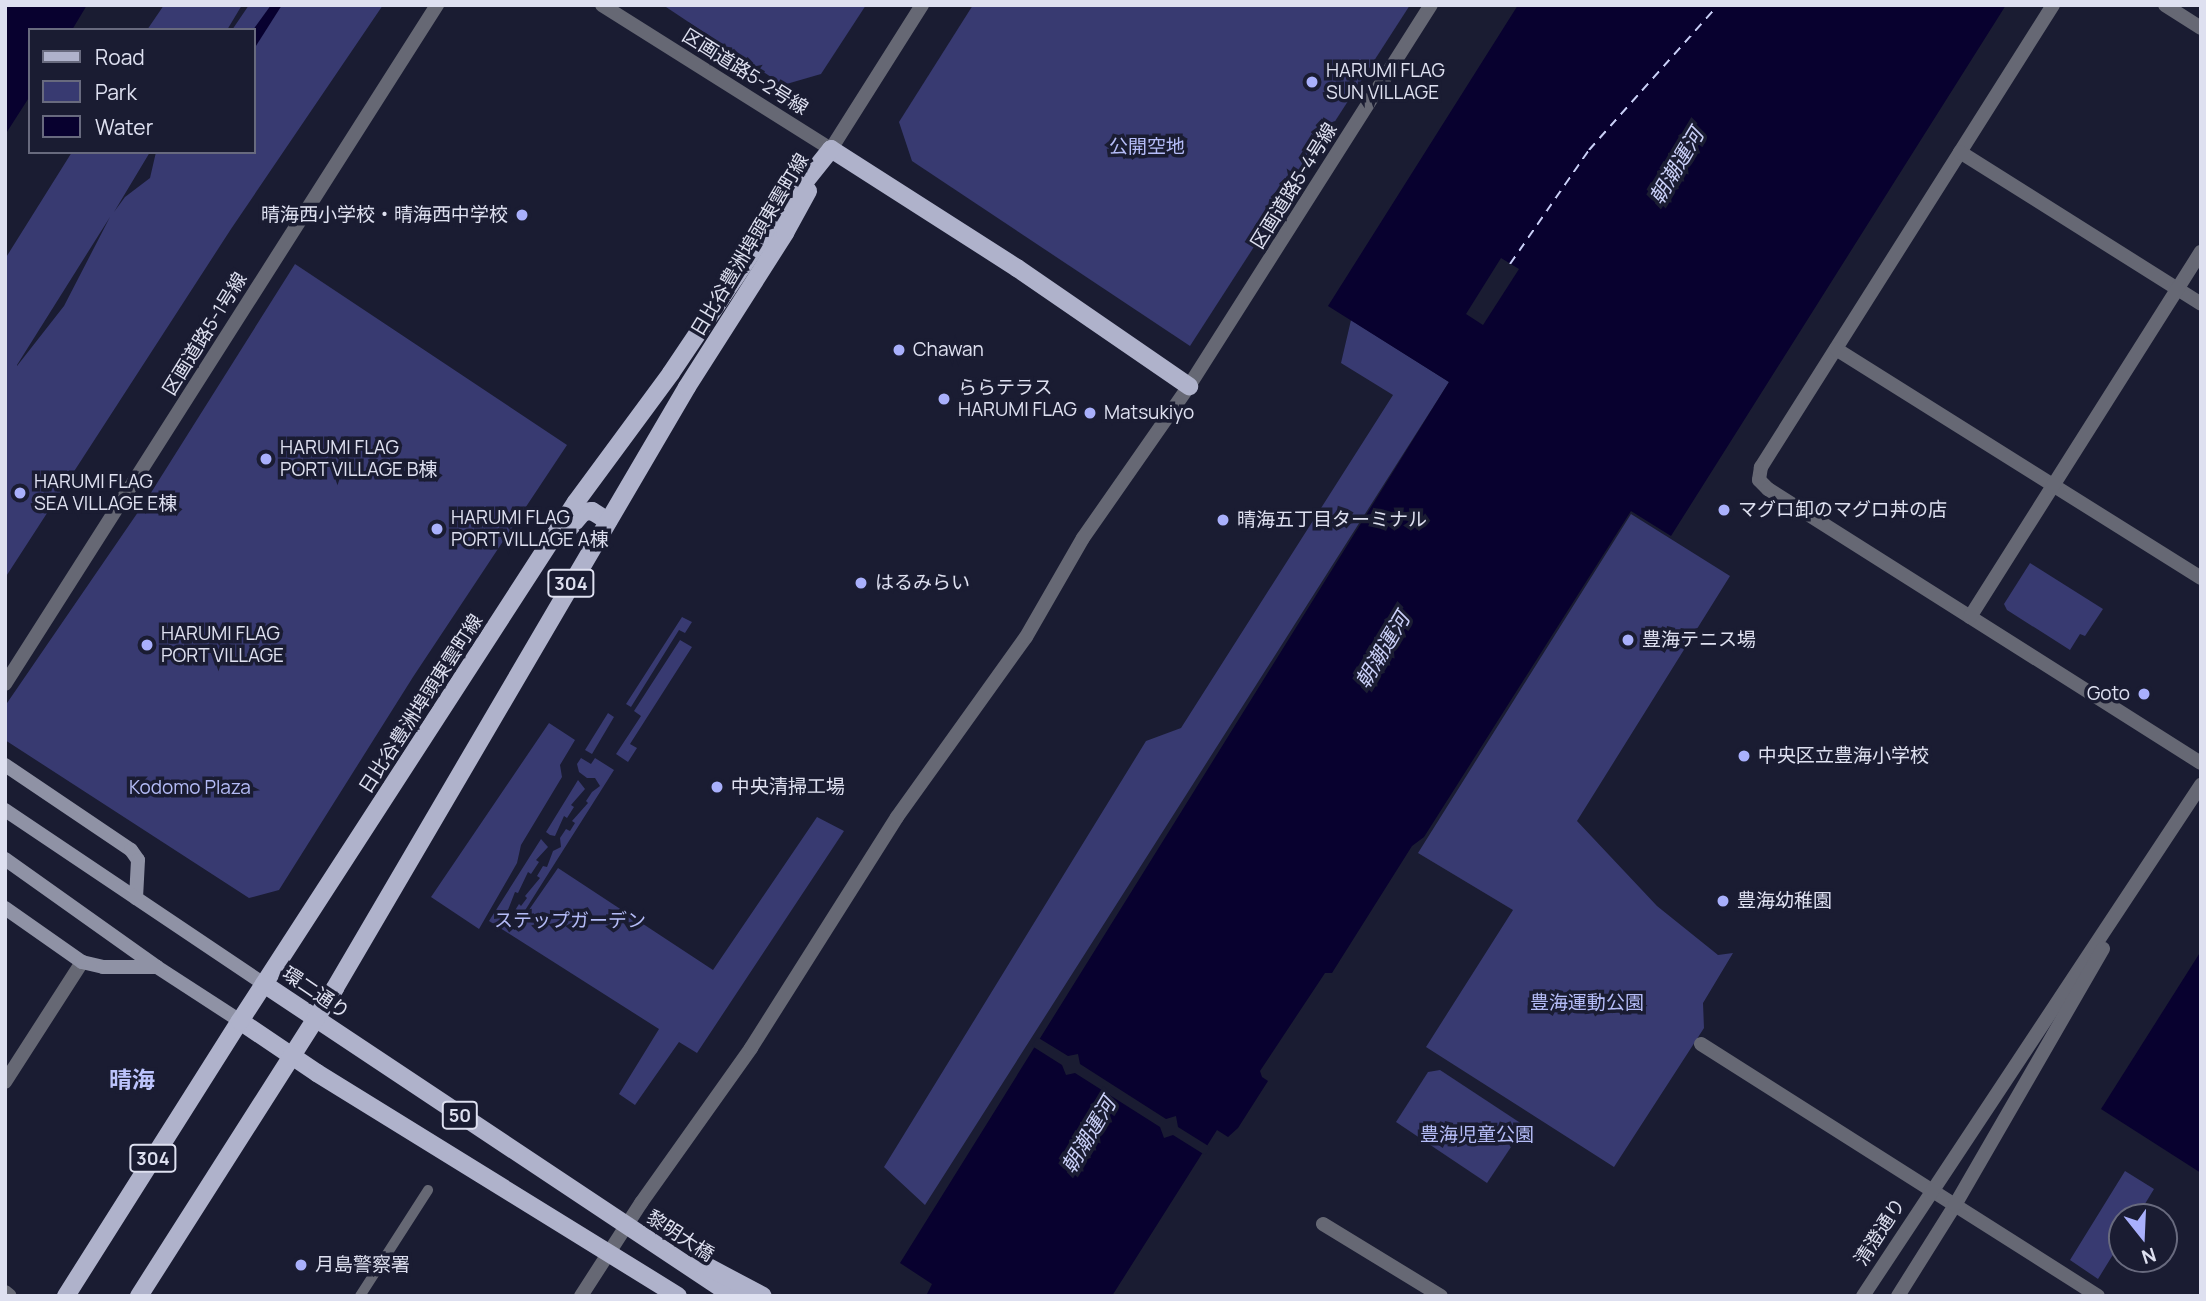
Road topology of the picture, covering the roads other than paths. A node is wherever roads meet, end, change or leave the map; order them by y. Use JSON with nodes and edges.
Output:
{"nodes":[{"id":1,"x":438,"y":5,"type":"edge"},
{"id":2,"x":603,"y":5,"type":"edge"},
{"id":3,"x":922,"y":5,"type":"edge"},
{"id":4,"x":1431,"y":5,"type":"edge"},
{"id":5,"x":2053,"y":5,"type":"edge"},
{"id":6,"x":2165,"y":5,"type":"edge"},
{"id":7,"x":2201,"y":28,"type":"edge"},
{"id":8,"x":831,"y":149,"type":"junction"},
{"id":9,"x":1960,"y":152,"type":"junction"},
{"id":10,"x":2201,"y":252,"type":"edge"},
{"id":11,"x":2177,"y":289,"type":"junction"},
{"id":12,"x":2201,"y":304,"type":"edge"},
{"id":13,"x":1836,"y":349,"type":"junction"},
{"id":14,"x":1189,"y":386,"type":"junction"},
{"id":15,"x":2053,"y":485,"type":"junction"},
{"id":16,"x":608,"y":521,"type":"junction"},
{"id":17,"x":528,"y":578,"type":"junction"},
{"id":18,"x":2201,"y":578,"type":"edge"},
{"id":19,"x":1970,"y":617,"type":"junction"},
{"id":20,"x":5,"y":684,"type":"edge"},
{"id":21,"x":2201,"y":763,"type":"edge"},
{"id":22,"x":5,"y":765,"type":"edge"},
{"id":23,"x":2201,"y":785,"type":"edge"},
{"id":24,"x":5,"y":810,"type":"edge"},
{"id":25,"x":2167,"y":839,"type":"junction"},
{"id":26,"x":5,"y":859,"type":"edge"},
{"id":27,"x":136,"y":898,"type":"junction"},
{"id":28,"x":5,"y":908,"type":"edge"},
{"id":29,"x":82,"y":961,"type":"junction"},
{"id":30,"x":157,"y":967,"type":"junction"},
{"id":31,"x":264,"y":984,"type":"junction"},
{"id":32,"x":316,"y":1019,"type":"junction"},
{"id":33,"x":240,"y":1021,"type":"junction"},
{"id":34,"x":1701,"y":1044,"type":"dead end"},
{"id":35,"x":292,"y":1056,"type":"junction"},
{"id":36,"x":5,"y":1082,"type":"edge"},
{"id":37,"x":1930,"y":1189,"type":"junction"},
{"id":38,"x":428,"y":1190,"type":"dead end"},
{"id":39,"x":1955,"y":1205,"type":"junction"},
{"id":40,"x":603,"y":1212,"type":"junction"},
{"id":41,"x":1323,"y":1224,"type":"dead end"},
{"id":42,"x":584,"y":1239,"type":"junction"},
{"id":43,"x":5,"y":1292,"type":"edge"},
{"id":44,"x":10,"y":1296,"type":"edge"},
{"id":45,"x":66,"y":1296,"type":"edge"},
{"id":46,"x":139,"y":1296,"type":"edge"},
{"id":47,"x":360,"y":1296,"type":"edge"},
{"id":48,"x":581,"y":1296,"type":"edge"},
{"id":49,"x":662,"y":1296,"type":"edge"},
{"id":50,"x":678,"y":1296,"type":"edge"},
{"id":51,"x":733,"y":1296,"type":"edge"},
{"id":52,"x":763,"y":1296,"type":"edge"},
{"id":53,"x":1441,"y":1296,"type":"edge"},
{"id":54,"x":1863,"y":1296,"type":"edge"},
{"id":55,"x":1898,"y":1296,"type":"edge"},
{"id":56,"x":2098,"y":1296,"type":"edge"}],
"edges":[{"from":1,"to":20,"type":"street","name":"区画道路5-1号線"},
{"from":2,"to":8,"type":"street","name":"区画道路5-2号線"},
{"from":3,"to":8,"type":"street"},
{"from":4,"to":14,"type":"street","name":"区画道路5-4号線"},
{"from":5,"to":9,"type":"street"},
{"from":6,"to":7,"type":"street"},
{"from":8,"to":14,"type":"main road","name":"日比谷豊洲埠頭東雲町線"},
{"from":8,"to":16,"type":"main road","name":"日比谷豊洲埠頭東雲町線","number":"304"},
{"from":8,"to":17,"type":"main road","name":"日比谷豊洲埠頭東雲町線","number":"304"},
{"from":9,"to":11,"type":"street"},
{"from":9,"to":13,"type":"street"},
{"from":10,"to":11,"type":"street"},
{"from":11,"to":12,"type":"street"},
{"from":11,"to":15,"type":"street"},
{"from":13,"to":15,"type":"street"},
{"from":13,"to":19,"type":"street"},
{"from":14,"to":48,"type":"street","name":"区画道路5-4号線"},
{"from":15,"to":18,"type":"street"},
{"from":15,"to":19,"type":"street"},
{"from":16,"to":17,"type":"main road"},
{"from":16,"to":32,"type":"main road","name":"日比谷豊洲埠頭東雲町線","number":"304"},
{"from":17,"to":31,"type":"main road","name":"日比谷豊洲埠頭東雲町線","number":"304"},
{"from":19,"to":21,"type":"street"},
{"from":22,"to":27,"type":"main road"},
{"from":23,"to":25,"type":"street"},
{"from":24,"to":27,"type":"main road","name":"環二通り"},
{"from":25,"to":37,"type":"street","name":"清澄通り"},
{"from":25,"to":39,"type":"street"},
{"from":26,"to":30,"type":"main road"},
{"from":27,"to":31,"type":"main road","name":"環二通り"},
{"from":28,"to":29,"type":"main road"},
{"from":29,"to":30,"type":"main road"},
{"from":29,"to":36,"type":"street"},
{"from":30,"to":33,"type":"main road"},
{"from":31,"to":32,"type":"main road","name":"環二通り","number":"50"},
{"from":31,"to":33,"type":"main road","name":"日比谷豊洲埠頭東雲町線","number":"304"},
{"from":32,"to":35,"type":"main road","name":"日比谷豊洲埠頭東雲町線","number":"304"},
{"from":32,"to":40,"type":"main road","name":"環二通り","number":"50"},
{"from":33,"to":35,"type":"main road","number":"50"},
{"from":33,"to":45,"type":"main road","name":"日比谷豊洲埠頭東雲町線","number":"304"},
{"from":34,"to":37,"type":"street"},
{"from":35,"to":42,"type":"main road","number":"50"},
{"from":35,"to":46,"type":"main road","name":"日比谷豊洲埠頭東雲町線","number":"304"},
{"from":37,"to":39,"type":"street"},
{"from":37,"to":54,"type":"street","name":"清澄通り"},
{"from":38,"to":47,"type":"street"},
{"from":39,"to":55,"type":"street"},
{"from":39,"to":56,"type":"street"},
{"from":40,"to":51,"type":"main road","name":"黎明大橋","number":"50"},
{"from":40,"to":52,"type":"main road","number":"50"},
{"from":41,"to":53,"type":"street"},
{"from":42,"to":49,"type":"main road","number":"50"},
{"from":42,"to":50,"type":"main road","number":"50"},
{"from":43,"to":44,"type":"street"}]}
